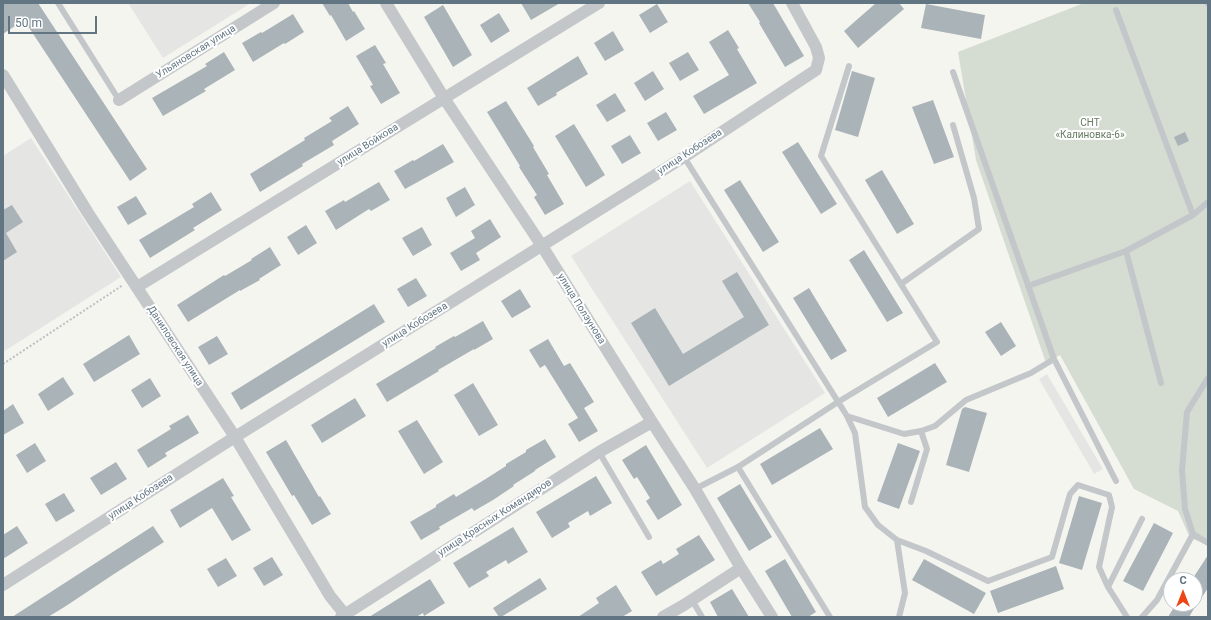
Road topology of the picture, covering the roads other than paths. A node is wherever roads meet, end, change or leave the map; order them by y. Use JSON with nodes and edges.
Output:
{"nodes":[{"id":1,"x":58,"y":3,"type":"edge"},
{"id":2,"x":274,"y":3,"type":"edge"},
{"id":3,"x":386,"y":3,"type":"edge"},
{"id":4,"x":600,"y":3,"type":"edge"},
{"id":5,"x":792,"y":3,"type":"edge"},
{"id":6,"x":1116,"y":10,"type":"dead end"},
{"id":7,"x":849,"y":66,"type":"dead end"},
{"id":8,"x":953,"y":72,"type":"dead end"},
{"id":9,"x":3,"y":75,"type":"edge"},
{"id":10,"x":444,"y":98,"type":"junction"},
{"id":11,"x":119,"y":100,"type":"joint"},
{"id":12,"x":953,"y":125,"type":"dead end"},
{"id":13,"x":684,"y":157,"type":"junction"},
{"id":14,"x":1208,"y":202,"type":"edge"},
{"id":15,"x":1193,"y":215,"type":"junction"},
{"id":16,"x":542,"y":246,"type":"junction"},
{"id":17,"x":1126,"y":251,"type":"junction"},
{"id":18,"x":134,"y":283,"type":"junction"},
{"id":19,"x":901,"y":284,"type":"junction"},
{"id":20,"x":1028,"y":286,"type":"junction"},
{"id":21,"x":1054,"y":359,"type":"junction"},
{"id":22,"x":1208,"y":378,"type":"edge"},
{"id":23,"x":1161,"y":383,"type":"dead end"},
{"id":24,"x":838,"y":402,"type":"junction"},
{"id":25,"x":847,"y":416,"type":"junction"},
{"id":26,"x":652,"y":422,"type":"junction"},
{"id":27,"x":921,"y":431,"type":"junction"},
{"id":28,"x":235,"y":437,"type":"junction"},
{"id":29,"x":599,"y":452,"type":"junction"},
{"id":30,"x":738,"y":467,"type":"junction"},
{"id":31,"x":1116,"y":481,"type":"dead end"},
{"id":32,"x":695,"y":489,"type":"junction"},
{"id":33,"x":911,"y":502,"type":"dead end"},
{"id":34,"x":1142,"y":519,"type":"dead end"},
{"id":35,"x":1193,"y":534,"type":"junction"},
{"id":36,"x":649,"y":537,"type":"dead end"},
{"id":37,"x":897,"y":540,"type":"junction"},
{"id":38,"x":1208,"y":543,"type":"edge"},
{"id":39,"x":741,"y":568,"type":"junction"},
{"id":40,"x":3,"y":585,"type":"edge"},
{"id":41,"x":1108,"y":587,"type":"junction"},
{"id":42,"x":692,"y":600,"type":"junction"},
{"id":43,"x":344,"y":616,"type":"edge"},
{"id":44,"x":663,"y":617,"type":"edge"},
{"id":45,"x":702,"y":617,"type":"edge"},
{"id":46,"x":772,"y":617,"type":"edge"},
{"id":47,"x":830,"y":617,"type":"edge"},
{"id":48,"x":899,"y":617,"type":"edge"},
{"id":49,"x":1126,"y":617,"type":"edge"},
{"id":50,"x":1142,"y":617,"type":"edge"}],
"edges":[{"from":1,"to":11,"type":"lane"},
{"from":2,"to":11,"type":"street","name":"Ульяновская улица"},
{"from":3,"to":10,"type":"street","name":"улица Ползунова"},
{"from":4,"to":10,"type":"street","name":"улица Войкова"},
{"from":5,"to":13,"type":"street","name":"улица Кобозева"},
{"from":6,"to":15,"type":"lane"},
{"from":7,"to":19,"type":"lane"},
{"from":8,"to":20,"type":"lane"},
{"from":9,"to":18,"type":"street","name":"Даниловская улица"},
{"from":10,"to":16,"type":"street","name":"улица Ползунова"},
{"from":10,"to":18,"type":"street","name":"улица Войкова"},
{"from":12,"to":19,"type":"lane"},
{"from":13,"to":16,"type":"street","name":"улица Кобозева"},
{"from":13,"to":24,"type":"lane"},
{"from":14,"to":15,"type":"lane"},
{"from":15,"to":17,"type":"lane"},
{"from":16,"to":26,"type":"street","name":"улица Ползунова"},
{"from":16,"to":28,"type":"street","name":"улица Кобозева"},
{"from":17,"to":20,"type":"lane"},
{"from":17,"to":23,"type":"lane"},
{"from":18,"to":28,"type":"street","name":"Даниловская улица"},
{"from":19,"to":24,"type":"lane"},
{"from":20,"to":21,"type":"lane"},
{"from":21,"to":27,"type":"lane"},
{"from":21,"to":31,"type":"lane"},
{"from":22,"to":35,"type":"lane"},
{"from":24,"to":25,"type":"lane"},
{"from":24,"to":30,"type":"lane"},
{"from":25,"to":27,"type":"lane"},
{"from":25,"to":37,"type":"lane"},
{"from":26,"to":29,"type":"street","name":"улица Красных Командиров"},
{"from":26,"to":32,"type":"street","name":"улица Ползунова"},
{"from":27,"to":33,"type":"lane"},
{"from":28,"to":40,"type":"street","name":"улица Кобозева"},
{"from":28,"to":43,"type":"street","name":"Даниловская улица"},
{"from":29,"to":36,"type":"lane"},
{"from":29,"to":43,"type":"street","name":"улица Красных Командиров"},
{"from":30,"to":32,"type":"lane"},
{"from":30,"to":47,"type":"lane"},
{"from":32,"to":39,"type":"street","name":"улица Ползунова"},
{"from":34,"to":41,"type":"lane"},
{"from":35,"to":38,"type":"lane"},
{"from":35,"to":50,"type":"lane"},
{"from":37,"to":41,"type":"lane"},
{"from":37,"to":48,"type":"lane"},
{"from":39,"to":42,"type":"street"},
{"from":39,"to":46,"type":"street","name":"улица Ползунова"},
{"from":41,"to":49,"type":"lane"},
{"from":42,"to":44,"type":"street"},
{"from":42,"to":45,"type":"lane"}]}
